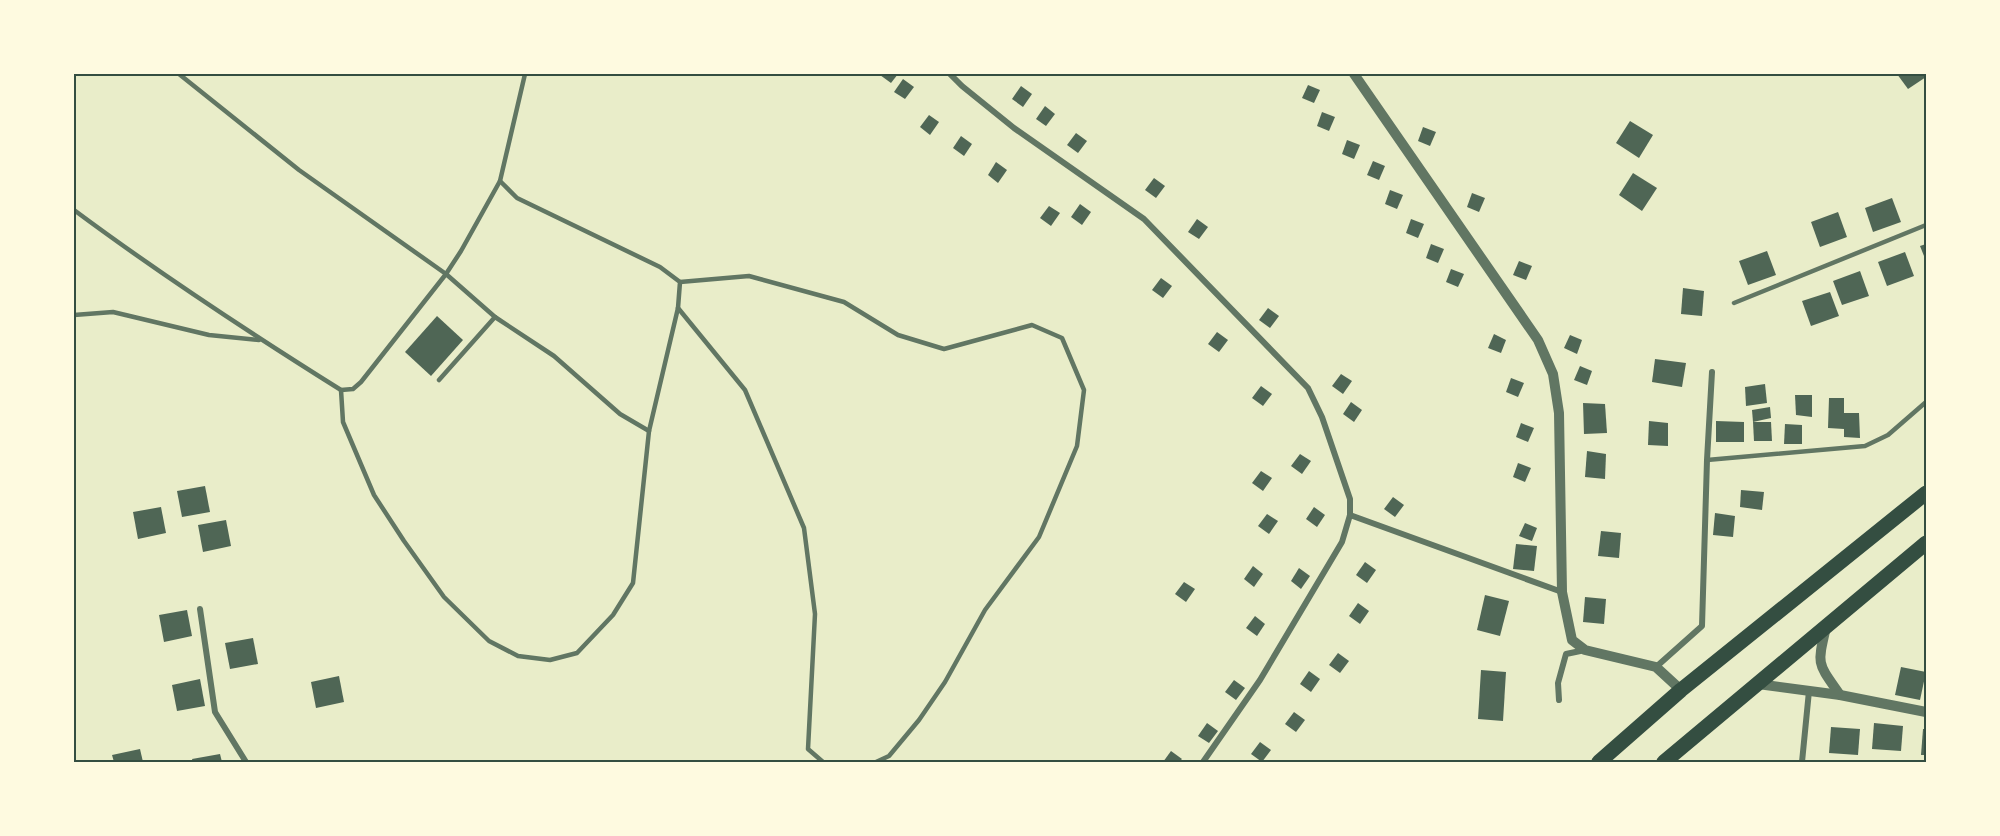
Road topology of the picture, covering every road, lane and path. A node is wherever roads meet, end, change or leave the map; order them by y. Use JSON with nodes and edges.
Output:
{"nodes":[{"id":1,"x":179,"y":74,"type":"edge"},
{"id":2,"x":525,"y":74,"type":"edge"},
{"id":3,"x":950,"y":74,"type":"edge"},
{"id":4,"x":1354,"y":74,"type":"edge"},
{"id":5,"x":500,"y":181,"type":"junction"},
{"id":6,"x":74,"y":210,"type":"edge"},
{"id":7,"x":1926,"y":225,"type":"edge"},
{"id":8,"x":446,"y":274,"type":"junction"},
{"id":9,"x":680,"y":282,"type":"junction"},
{"id":10,"x":1734,"y":303,"type":"dead end"},
{"id":11,"x":678,"y":308,"type":"junction"},
{"id":12,"x":74,"y":315,"type":"edge"},
{"id":13,"x":495,"y":317,"type":"junction"},
{"id":14,"x":261,"y":340,"type":"junction"},
{"id":15,"x":1712,"y":372,"type":"dead end"},
{"id":16,"x":439,"y":380,"type":"dead end"},
{"id":17,"x":341,"y":390,"type":"junction"},
{"id":18,"x":1926,"y":402,"type":"edge"},
{"id":19,"x":649,"y":430,"type":"junction"},
{"id":20,"x":1707,"y":460,"type":"junction"},
{"id":21,"x":1926,"y":493,"type":"edge"},
{"id":22,"x":1350,"y":515,"type":"junction"},
{"id":23,"x":1926,"y":543,"type":"edge"},
{"id":24,"x":1562,"y":592,"type":"junction"},
{"id":25,"x":200,"y":609,"type":"dead end"},
{"id":26,"x":1827,"y":625,"type":"junction"},
{"id":27,"x":1586,"y":650,"type":"junction"},
{"id":28,"x":1656,"y":667,"type":"junction"},
{"id":29,"x":1758,"y":684,"type":"junction"},
{"id":30,"x":1681,"y":690,"type":"junction"},
{"id":31,"x":1809,"y":691,"type":"junction"},
{"id":32,"x":1839,"y":695,"type":"junction"},
{"id":33,"x":1559,"y":700,"type":"dead end"},
{"id":34,"x":1926,"y":712,"type":"edge"},
{"id":35,"x":246,"y":762,"type":"edge"},
{"id":36,"x":823,"y":762,"type":"edge"},
{"id":37,"x":876,"y":762,"type":"edge"},
{"id":38,"x":1203,"y":762,"type":"edge"},
{"id":39,"x":1599,"y":762,"type":"edge"},
{"id":40,"x":1664,"y":762,"type":"edge"},
{"id":41,"x":1802,"y":762,"type":"edge"}],
"edges":[{"from":1,"to":8,"type":"lane"},
{"from":2,"to":5,"type":"lane"},
{"from":3,"to":22,"type":"street"},
{"from":4,"to":24,"type":"street"},
{"from":5,"to":8,"type":"lane"},
{"from":5,"to":9,"type":"lane"},
{"from":6,"to":14,"type":"lane"},
{"from":7,"to":10,"type":"lane"},
{"from":8,"to":13,"type":"lane"},
{"from":8,"to":17,"type":"lane"},
{"from":9,"to":11,"type":"lane"},
{"from":9,"to":37,"type":"lane"},
{"from":11,"to":19,"type":"lane"},
{"from":11,"to":36,"type":"lane"},
{"from":12,"to":14,"type":"lane"},
{"from":13,"to":16,"type":"lane"},
{"from":13,"to":19,"type":"lane"},
{"from":14,"to":17,"type":"lane"},
{"from":15,"to":20,"type":"street"},
{"from":17,"to":19,"type":"lane"},
{"from":18,"to":20,"type":"lane"},
{"from":20,"to":28,"type":"street"},
{"from":21,"to":30,"type":"main road"},
{"from":22,"to":24,"type":"street"},
{"from":22,"to":38,"type":"street"},
{"from":23,"to":26,"type":"main road"},
{"from":24,"to":27,"type":"street"},
{"from":25,"to":35,"type":"street"},
{"from":26,"to":29,"type":"main road"},
{"from":26,"to":32,"type":"street"},
{"from":27,"to":28,"type":"street"},
{"from":27,"to":33,"type":"street"},
{"from":28,"to":30,"type":"street"},
{"from":29,"to":31,"type":"street"},
{"from":29,"to":40,"type":"main road"},
{"from":30,"to":39,"type":"main road"},
{"from":31,"to":32,"type":"street"},
{"from":31,"to":41,"type":"street"},
{"from":32,"to":34,"type":"street"}]}
